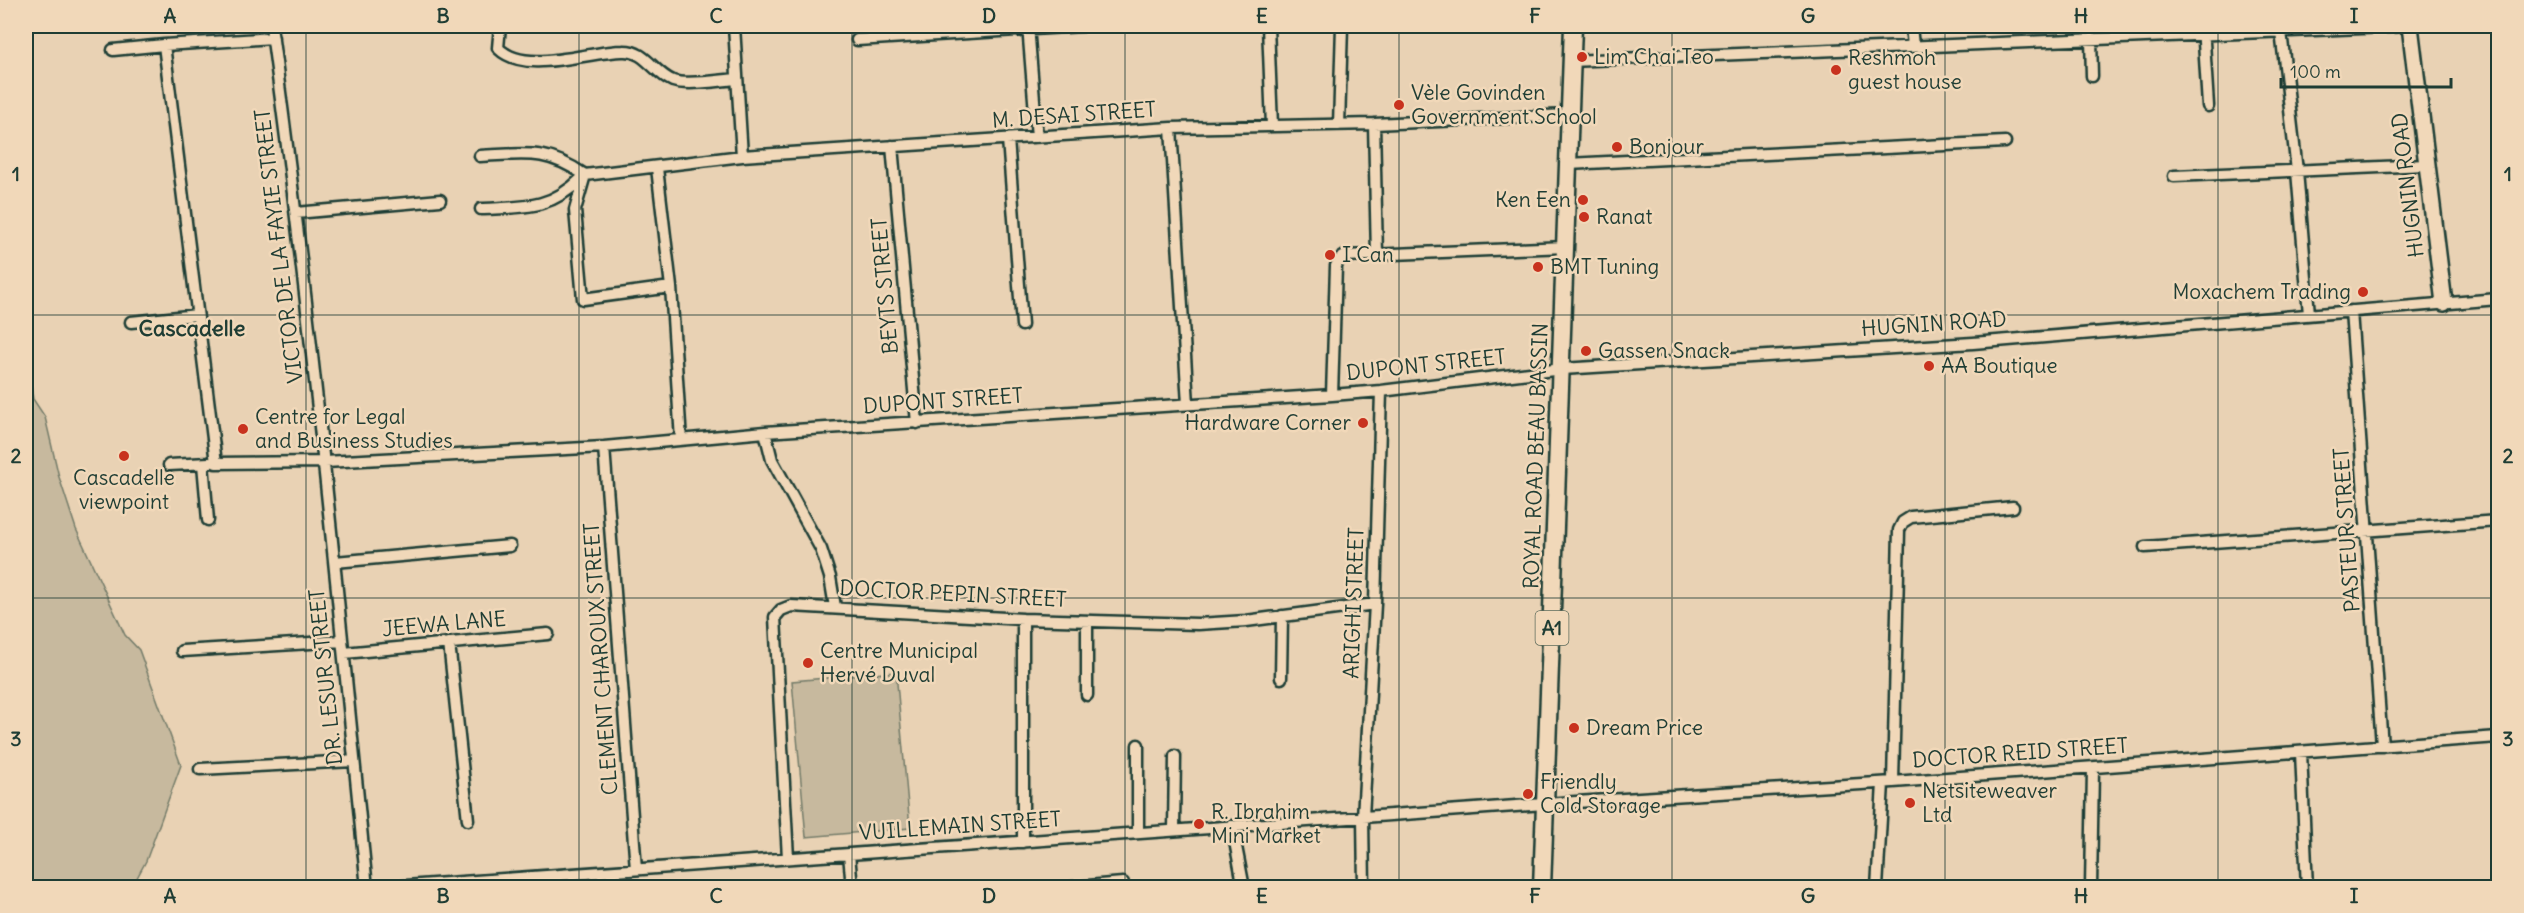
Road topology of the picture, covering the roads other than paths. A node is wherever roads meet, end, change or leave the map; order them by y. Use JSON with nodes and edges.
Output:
{"nodes":[{"id":1,"x":271,"y":26,"type":"edge"},
{"id":2,"x":500,"y":26,"type":"edge"},
{"id":3,"x":734,"y":26,"type":"edge"},
{"id":4,"x":1083,"y":26,"type":"edge"},
{"id":5,"x":1268,"y":26,"type":"edge"},
{"id":6,"x":1342,"y":26,"type":"edge"},
{"id":7,"x":1573,"y":26,"type":"edge"},
{"id":8,"x":1911,"y":26,"type":"edge"},
{"id":9,"x":2410,"y":26,"type":"edge"},
{"id":10,"x":2326,"y":27,"type":"edge"},
{"id":11,"x":1028,"y":28,"type":"edge"},
{"id":12,"x":2266,"y":28,"type":"edge"},
{"id":13,"x":2203,"y":30,"type":"edge"},
{"id":14,"x":2281,"y":31,"type":"junction"},
{"id":15,"x":273,"y":38,"type":"junction"},
{"id":16,"x":2091,"y":39,"type":"junction"},
{"id":17,"x":857,"y":40,"type":"dead end"},
{"id":18,"x":164,"y":45,"type":"junction"},
{"id":19,"x":1913,"y":46,"type":"junction"},
{"id":20,"x":113,"y":50,"type":"dead end"},
{"id":21,"x":1570,"y":61,"type":"junction"},
{"id":22,"x":2092,"y":76,"type":"dead end"},
{"id":23,"x":737,"y":79,"type":"junction"},
{"id":24,"x":2208,"y":106,"type":"dead end"},
{"id":25,"x":1568,"y":115,"type":"junction"},
{"id":26,"x":1374,"y":124,"type":"junction"},
{"id":27,"x":1339,"y":125,"type":"junction"},
{"id":28,"x":1272,"y":126,"type":"junction"},
{"id":29,"x":1171,"y":128,"type":"junction"},
{"id":30,"x":1037,"y":137,"type":"junction"},
{"id":31,"x":1008,"y":139,"type":"junction"},
{"id":32,"x":2005,"y":142,"type":"dead end"},
{"id":33,"x":892,"y":146,"type":"junction"},
{"id":34,"x":480,"y":156,"type":"dead end"},
{"id":35,"x":742,"y":156,"type":"junction"},
{"id":36,"x":1568,"y":164,"type":"junction"},
{"id":37,"x":2426,"y":165,"type":"junction"},
{"id":38,"x":657,"y":168,"type":"junction"},
{"id":39,"x":2297,"y":171,"type":"junction"},
{"id":40,"x":585,"y":175,"type":"junction"},
{"id":41,"x":2174,"y":176,"type":"dead end"},
{"id":42,"x":440,"y":200,"type":"dead end"},
{"id":43,"x":481,"y":209,"type":"dead end"},
{"id":44,"x":296,"y":213,"type":"junction"},
{"id":45,"x":1566,"y":247,"type":"junction"},
{"id":46,"x":1377,"y":255,"type":"junction"},
{"id":47,"x":671,"y":287,"type":"junction"},
{"id":48,"x":2499,"y":299,"type":"edge"},
{"id":49,"x":2444,"y":303,"type":"junction"},
{"id":50,"x":2351,"y":311,"type":"junction"},
{"id":51,"x":2309,"y":314,"type":"junction"},
{"id":52,"x":197,"y":315,"type":"junction"},
{"id":53,"x":131,"y":322,"type":"dead end"},
{"id":54,"x":1022,"y":325,"type":"dead end"},
{"id":55,"x":1562,"y":369,"type":"junction"},
{"id":56,"x":1381,"y":391,"type":"junction"},
{"id":57,"x":1332,"y":395,"type":"junction"},
{"id":58,"x":1188,"y":404,"type":"junction"},
{"id":59,"x":918,"y":423,"type":"junction"},
{"id":60,"x":765,"y":432,"type":"junction"},
{"id":61,"x":681,"y":440,"type":"junction"},
{"id":62,"x":604,"y":447,"type":"junction"},
{"id":63,"x":325,"y":462,"type":"junction"},
{"id":64,"x":216,"y":463,"type":"junction"},
{"id":65,"x":203,"y":464,"type":"junction"},
{"id":66,"x":169,"y":465,"type":"dead end"},
{"id":67,"x":2013,"y":507,"type":"dead end"},
{"id":68,"x":208,"y":520,"type":"dead end"},
{"id":69,"x":2499,"y":521,"type":"edge"},
{"id":70,"x":2367,"y":532,"type":"junction"},
{"id":71,"x":510,"y":546,"type":"dead end"},
{"id":72,"x":2145,"y":547,"type":"dead end"},
{"id":73,"x":335,"y":562,"type":"junction"},
{"id":74,"x":1375,"y":604,"type":"junction"},
{"id":75,"x":835,"y":607,"type":"junction"},
{"id":76,"x":1282,"y":616,"type":"junction"},
{"id":77,"x":1023,"y":619,"type":"junction"},
{"id":78,"x":1087,"y":621,"type":"junction"},
{"id":79,"x":548,"y":634,"type":"dead end"},
{"id":80,"x":342,"y":641,"type":"junction"},
{"id":81,"x":450,"y":643,"type":"junction"},
{"id":82,"x":182,"y":651,"type":"dead end"},
{"id":83,"x":344,"y":653,"type":"junction"},
{"id":84,"x":1281,"y":678,"type":"dead end"},
{"id":85,"x":1087,"y":695,"type":"dead end"},
{"id":86,"x":2499,"y":737,"type":"edge"},
{"id":87,"x":1138,"y":745,"type":"dead end"},
{"id":88,"x":2382,"y":746,"type":"junction"},
{"id":89,"x":2301,"y":752,"type":"junction"},
{"id":90,"x":1175,"y":756,"type":"dead end"},
{"id":91,"x":354,"y":761,"type":"junction"},
{"id":92,"x":2093,"y":768,"type":"junction"},
{"id":93,"x":200,"y":769,"type":"dead end"},
{"id":94,"x":1888,"y":783,"type":"junction"},
{"id":95,"x":1544,"y":804,"type":"junction"},
{"id":96,"x":1364,"y":817,"type":"junction"},
{"id":97,"x":468,"y":820,"type":"dead end"},
{"id":98,"x":1232,"y":826,"type":"junction"},
{"id":99,"x":1174,"y":830,"type":"junction"},
{"id":100,"x":1138,"y":833,"type":"junction"},
{"id":101,"x":1023,"y":842,"type":"junction"},
{"id":102,"x":849,"y":854,"type":"junction"},
{"id":103,"x":788,"y":858,"type":"junction"},
{"id":104,"x":636,"y":869,"type":"junction"},
{"id":105,"x":446,"y":885,"type":"edge"},
{"id":106,"x":1124,"y":885,"type":"edge"},
{"id":107,"x":367,"y":888,"type":"edge"},
{"id":108,"x":378,"y":888,"type":"edge"},
{"id":109,"x":852,"y":888,"type":"edge"},
{"id":110,"x":1064,"y":888,"type":"edge"},
{"id":111,"x":1244,"y":888,"type":"edge"},
{"id":112,"x":1364,"y":888,"type":"edge"},
{"id":113,"x":1542,"y":888,"type":"edge"},
{"id":114,"x":1877,"y":888,"type":"edge"},
{"id":115,"x":2091,"y":888,"type":"edge"},
{"id":116,"x":2307,"y":888,"type":"edge"}],
"edges":[{"from":1,"to":15,"type":"street","name":"VICTOR DE LA FAYIE STREET"},
{"from":2,"to":23,"type":"street"},
{"from":3,"to":23,"type":"street"},
{"from":4,"to":11,"type":"street"},
{"from":5,"to":28,"type":"street"},
{"from":6,"to":27,"type":"street"},
{"from":7,"to":21,"type":"main road","name":"ROYAL ROAD BEAU BASSIN","number":"A1"},
{"from":8,"to":19,"type":"street"},
{"from":9,"to":10,"type":"street"},
{"from":9,"to":37,"type":"street","name":"HUGNIN ROAD"},
{"from":10,"to":14,"type":"street"},
{"from":11,"to":17,"type":"street"},
{"from":11,"to":30,"type":"street"},
{"from":12,"to":13,"type":"street"},
{"from":12,"to":14,"type":"street"},
{"from":13,"to":16,"type":"street"},
{"from":13,"to":24,"type":"street"},
{"from":14,"to":39,"type":"street"},
{"from":15,"to":18,"type":"street"},
{"from":15,"to":44,"type":"street","name":"VICTOR DE LA FAYIE STREET"},
{"from":16,"to":19,"type":"street"},
{"from":16,"to":22,"type":"street"},
{"from":18,"to":20,"type":"street"},
{"from":18,"to":52,"type":"street"},
{"from":19,"to":21,"type":"street"},
{"from":21,"to":25,"type":"main road","name":"ROYAL ROAD BEAU BASSIN","number":"A1"},
{"from":23,"to":35,"type":"street"},
{"from":25,"to":26,"type":"street","name":"M. DESAI STREET"},
{"from":25,"to":36,"type":"main road","name":"ROYAL ROAD BEAU BASSIN","number":"A1"},
{"from":26,"to":27,"type":"street","name":"M. DESAI STREET"},
{"from":26,"to":46,"type":"street"},
{"from":27,"to":28,"type":"street","name":"M. DESAI STREET"},
{"from":28,"to":29,"type":"street","name":"M. DESAI STREET"},
{"from":29,"to":30,"type":"street","name":"M. DESAI STREET"},
{"from":29,"to":58,"type":"street"},
{"from":30,"to":31,"type":"street","name":"M. DESAI STREET"},
{"from":31,"to":33,"type":"street","name":"M. DESAI STREET"},
{"from":31,"to":54,"type":"street"},
{"from":32,"to":36,"type":"street"},
{"from":33,"to":35,"type":"street","name":"M. DESAI STREET"},
{"from":33,"to":59,"type":"street","name":"BEYTS STREET"},
{"from":34,"to":40,"type":"street"},
{"from":35,"to":38,"type":"street","name":"M. DESAI STREET"},
{"from":36,"to":45,"type":"main road","name":"ROYAL ROAD BEAU BASSIN","number":"A1"},
{"from":37,"to":39,"type":"street"},
{"from":37,"to":49,"type":"street","name":"HUGNIN ROAD"},
{"from":38,"to":40,"type":"street","name":"M. DESAI STREET"},
{"from":38,"to":47,"type":"street"},
{"from":39,"to":41,"type":"street"},
{"from":39,"to":51,"type":"street"},
{"from":40,"to":43,"type":"street"},
{"from":40,"to":47,"type":"street"},
{"from":42,"to":44,"type":"street"},
{"from":44,"to":63,"type":"street","name":"VICTOR DE LA FAYIE STREET"},
{"from":45,"to":46,"type":"street"},
{"from":45,"to":55,"type":"main road","name":"ROYAL ROAD BEAU BASSIN","number":"A1"},
{"from":46,"to":57,"type":"street"},
{"from":47,"to":61,"type":"street"},
{"from":48,"to":49,"type":"street"},
{"from":49,"to":50,"type":"street"},
{"from":50,"to":51,"type":"street","name":"HUGNIN ROAD"},
{"from":50,"to":70,"type":"street","name":"PASTEUR STREET"},
{"from":51,"to":55,"type":"street","name":"HUGNIN ROAD"},
{"from":52,"to":53,"type":"street"},
{"from":52,"to":64,"type":"street"},
{"from":55,"to":56,"type":"street","name":"DUPONT STREET"},
{"from":55,"to":95,"type":"main road","name":"ROYAL ROAD BEAU BASSIN","number":"A1"},
{"from":56,"to":57,"type":"street","name":"DUPONT STREET"},
{"from":56,"to":74,"type":"street","name":"ARIGHI STREET"},
{"from":57,"to":58,"type":"street","name":"DUPONT STREET"},
{"from":58,"to":59,"type":"street","name":"DUPONT STREET"},
{"from":59,"to":60,"type":"street","name":"DUPONT STREET"},
{"from":60,"to":61,"type":"street","name":"DUPONT STREET"},
{"from":60,"to":75,"type":"street"},
{"from":61,"to":62,"type":"street","name":"DUPONT STREET"},
{"from":62,"to":63,"type":"street","name":"DUPONT STREET"},
{"from":62,"to":104,"type":"street","name":"CLEMENT CHAROUX STREET"},
{"from":63,"to":64,"type":"street","name":"DUPONT STREET"},
{"from":63,"to":73,"type":"street","name":"DR. LESUR STREET"},
{"from":64,"to":65,"type":"street","name":"DUPONT STREET"},
{"from":65,"to":66,"type":"street","name":"DUPONT STREET"},
{"from":65,"to":68,"type":"street"},
{"from":67,"to":94,"type":"street"},
{"from":69,"to":70,"type":"street"},
{"from":70,"to":72,"type":"street"},
{"from":70,"to":88,"type":"street","name":"PASTEUR STREET"},
{"from":71,"to":73,"type":"street"},
{"from":73,"to":80,"type":"street","name":"DR. LESUR STREET"},
{"from":74,"to":76,"type":"street","name":"DOCTOR PEPIN STREET"},
{"from":74,"to":96,"type":"street","name":"ARIGHI STREET"},
{"from":75,"to":77,"type":"street","name":"DOCTOR PEPIN STREET"},
{"from":75,"to":103,"type":"street","name":"DOCTOR PEPIN STREET"},
{"from":76,"to":78,"type":"street","name":"DOCTOR PEPIN STREET"},
{"from":76,"to":84,"type":"street"},
{"from":77,"to":78,"type":"street","name":"DOCTOR PEPIN STREET"},
{"from":77,"to":101,"type":"street"},
{"from":78,"to":85,"type":"street"},
{"from":79,"to":81,"type":"street","name":"JEEWA LANE"},
{"from":80,"to":82,"type":"street"},
{"from":80,"to":83,"type":"street","name":"DR. LESUR STREET"},
{"from":81,"to":83,"type":"street","name":"JEEWA LANE"},
{"from":81,"to":97,"type":"street"},
{"from":83,"to":91,"type":"street","name":"DR. LESUR STREET"},
{"from":86,"to":88,"type":"street","name":"DOCTOR REID STREET"},
{"from":87,"to":100,"type":"street"},
{"from":88,"to":89,"type":"street","name":"DOCTOR REID STREET"},
{"from":89,"to":92,"type":"street","name":"DOCTOR REID STREET"},
{"from":89,"to":116,"type":"street"},
{"from":90,"to":99,"type":"street"},
{"from":91,"to":93,"type":"street"},
{"from":91,"to":107,"type":"street","name":"DR. LESUR STREET"},
{"from":92,"to":94,"type":"street","name":"DOCTOR REID STREET"},
{"from":92,"to":115,"type":"street"},
{"from":94,"to":95,"type":"street","name":"DOCTOR REID STREET"},
{"from":94,"to":114,"type":"street"},
{"from":95,"to":96,"type":"street","name":"VUILLEMAIN STREET"},
{"from":95,"to":113,"type":"main road","name":"ROYAL ROAD BEAU BASSIN","number":"A1"},
{"from":96,"to":98,"type":"street","name":"VUILLEMAIN STREET"},
{"from":96,"to":112,"type":"street","name":"ARIGHI STREET"},
{"from":98,"to":99,"type":"street","name":"VUILLEMAIN STREET"},
{"from":98,"to":111,"type":"street"},
{"from":99,"to":100,"type":"street","name":"VUILLEMAIN STREET"},
{"from":100,"to":101,"type":"street","name":"VUILLEMAIN STREET"},
{"from":101,"to":102,"type":"street","name":"VUILLEMAIN STREET"},
{"from":102,"to":103,"type":"street","name":"VUILLEMAIN STREET"},
{"from":102,"to":109,"type":"street"},
{"from":103,"to":104,"type":"street","name":"VUILLEMAIN STREET"},
{"from":104,"to":105,"type":"street","name":"VUILLEMAIN STREET"},
{"from":105,"to":108,"type":"street","name":"VUILLEMAIN STREET"},
{"from":106,"to":110,"type":"street"}]}
